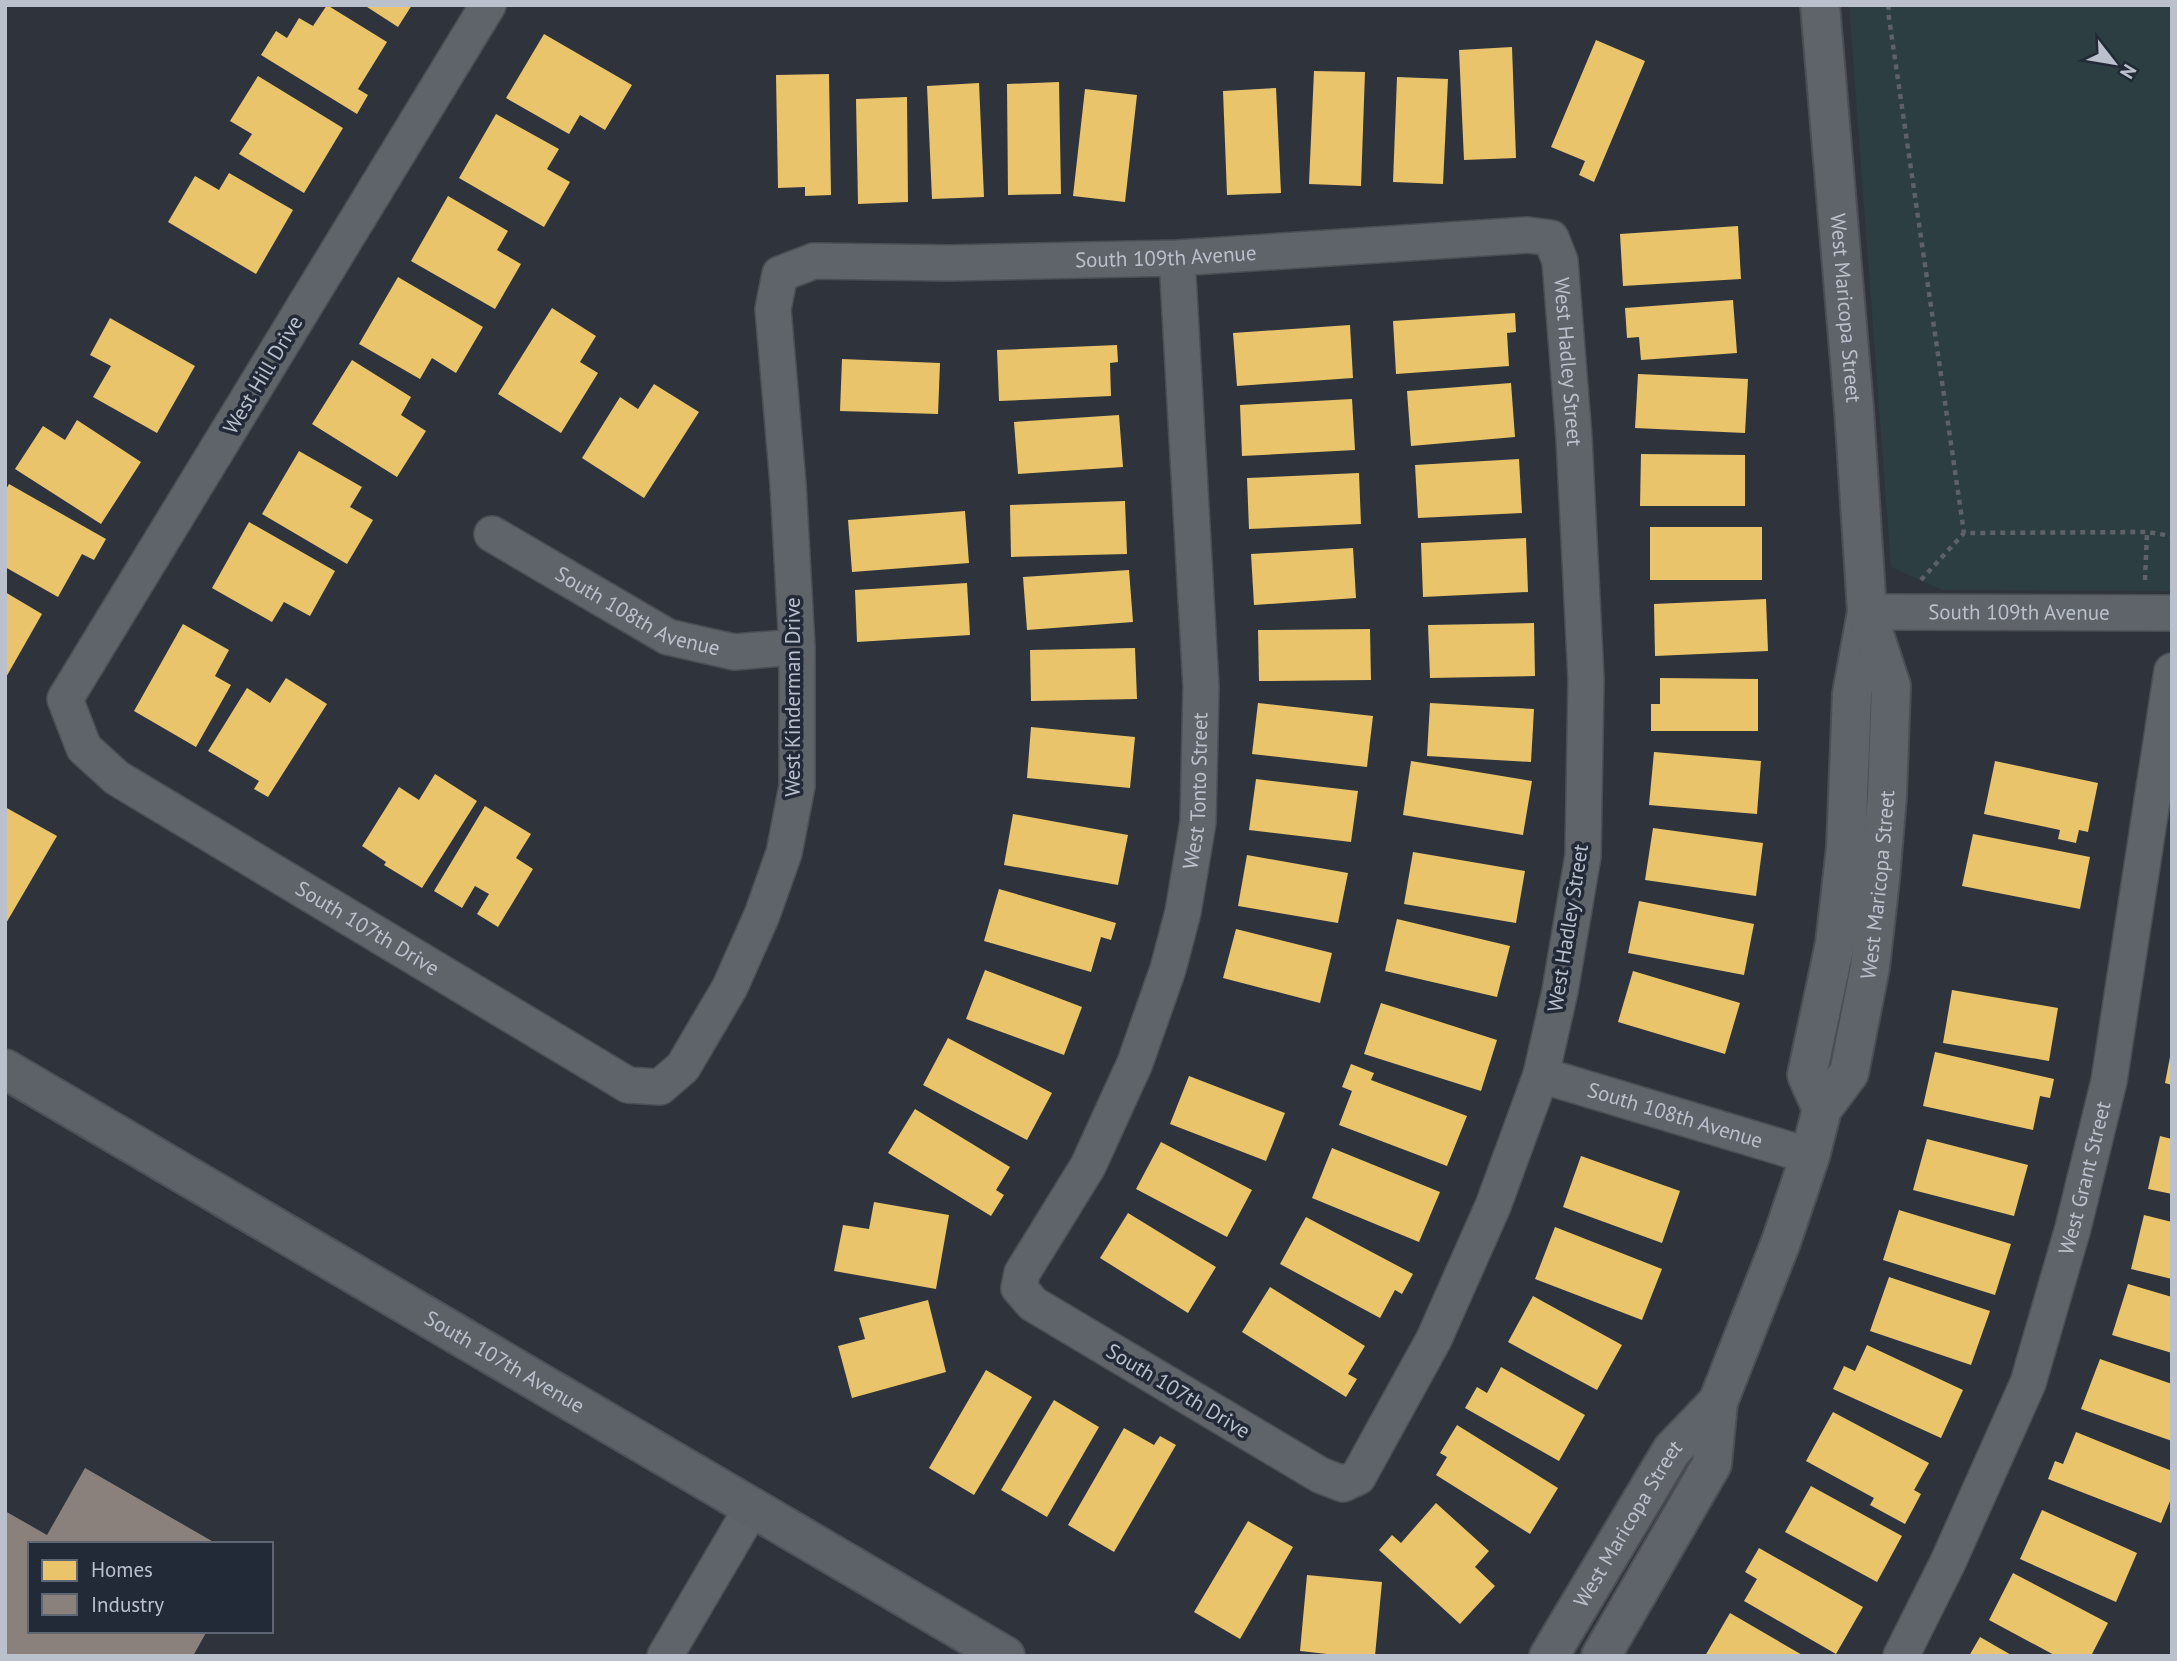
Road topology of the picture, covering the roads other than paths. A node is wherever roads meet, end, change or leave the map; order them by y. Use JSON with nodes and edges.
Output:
{"nodes":[{"id":1,"x":488,"y":5,"type":"edge"},
{"id":2,"x":1820,"y":5,"type":"edge"},
{"id":3,"x":1551,"y":238,"type":"joint"},
{"id":4,"x":1177,"y":258,"type":"junction"},
{"id":5,"x":780,"y":274,"type":"joint"},
{"id":6,"x":492,"y":534,"type":"dead end"},
{"id":7,"x":1880,"y":612,"type":"junction"},
{"id":8,"x":2158,"y":613,"type":"edge"},
{"id":9,"x":797,"y":648,"type":"junction"},
{"id":10,"x":2172,"y":671,"type":"edge"},
{"id":11,"x":84,"y":748,"type":"joint"},
{"id":12,"x":5,"y":1069,"type":"edge"},
{"id":13,"x":1541,"y":1075,"type":"junction"},
{"id":14,"x":660,"y":1087,"type":"joint"},
{"id":15,"x":1810,"y":1156,"type":"junction"},
{"id":16,"x":1019,"y":1289,"type":"joint"},
{"id":17,"x":1718,"y":1402,"type":"junction"},
{"id":18,"x":1343,"y":1484,"type":"joint"},
{"id":19,"x":753,"y":1506,"type":"junction"},
{"id":20,"x":665,"y":1656,"type":"edge"},
{"id":21,"x":1005,"y":1656,"type":"edge"},
{"id":22,"x":1549,"y":1656,"type":"edge"},
{"id":23,"x":1601,"y":1656,"type":"edge"},
{"id":24,"x":1901,"y":1656,"type":"edge"}],
"edges":[{"from":1,"to":11,"type":"street","name":"West Hill Drive"},
{"from":2,"to":7,"type":"street","name":"West Maricopa Street"},
{"from":3,"to":4,"type":"street","name":"South 109th Avenue"},
{"from":3,"to":13,"type":"street","name":"West Hadley Street"},
{"from":4,"to":5,"type":"street","name":"South 109th Avenue"},
{"from":4,"to":16,"type":"street","name":"West Tonto Street"},
{"from":5,"to":9,"type":"street","name":"West Kinderman Drive"},
{"from":6,"to":9,"type":"street","name":"South 108th Avenue"},
{"from":7,"to":8,"type":"street","name":"South 109th Avenue"},
{"from":7,"to":15,"type":"street","name":"West Maricopa Street"},
{"from":9,"to":14,"type":"street","name":"West Kinderman Drive"},
{"from":10,"to":24,"type":"street","name":"West Grant Street"},
{"from":11,"to":14,"type":"street","name":"South 107th Drive"},
{"from":12,"to":19,"type":"main road","name":"South 107th Avenue"},
{"from":13,"to":15,"type":"street","name":"South 108th Avenue"},
{"from":13,"to":18,"type":"street","name":"West Hadley Street"},
{"from":15,"to":17,"type":"street","name":"West Maricopa Street"},
{"from":16,"to":18,"type":"street","name":"South 107th Drive"},
{"from":17,"to":22,"type":"street","name":"West Maricopa Street"},
{"from":17,"to":23,"type":"street","name":"West Maricopa Street"},
{"from":19,"to":20,"type":"street"},
{"from":19,"to":21,"type":"main road","name":"South 107th Avenue"}]}
